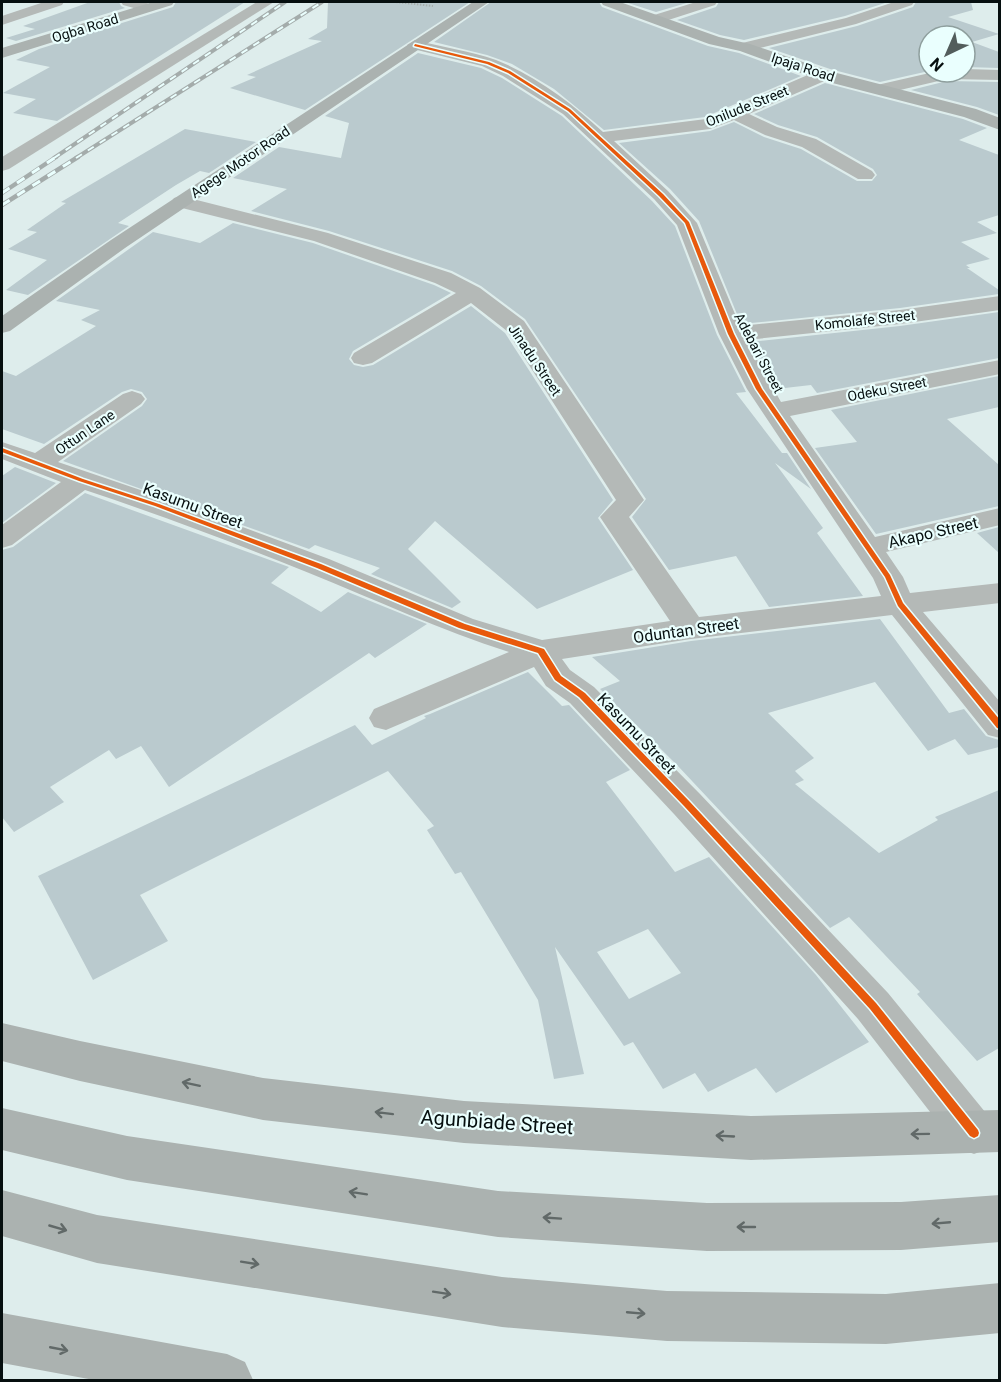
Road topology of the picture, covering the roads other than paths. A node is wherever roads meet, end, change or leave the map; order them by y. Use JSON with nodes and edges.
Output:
{"nodes":[{"id":1,"x":57,"y":2,"type":"edge"},
{"id":2,"x":128,"y":2,"type":"edge"},
{"id":3,"x":167,"y":2,"type":"edge"},
{"id":4,"x":267,"y":2,"type":"edge"},
{"id":5,"x":482,"y":2,"type":"edge"},
{"id":6,"x":608,"y":2,"type":"edge"},
{"id":7,"x":710,"y":2,"type":"edge"},
{"id":8,"x":907,"y":2,"type":"edge"},
{"id":9,"x":148,"y":8,"type":"junction"},
{"id":10,"x":656,"y":19,"type":"junction"},
{"id":11,"x":2,"y":21,"type":"edge"},
{"id":12,"x":415,"y":45,"type":"junction"},
{"id":13,"x":744,"y":47,"type":"junction"},
{"id":14,"x":2,"y":53,"type":"edge"},
{"id":15,"x":823,"y":75,"type":"junction"},
{"id":16,"x":999,"y":75,"type":"edge"},
{"id":17,"x":883,"y":89,"type":"junction"},
{"id":18,"x":735,"y":114,"type":"junction"},
{"id":19,"x":999,"y":124,"type":"edge"},
{"id":20,"x":598,"y":138,"type":"junction"},
{"id":21,"x":2,"y":165,"type":"edge"},
{"id":22,"x":866,"y":175,"type":"dead end"},
{"id":23,"x":181,"y":202,"type":"junction"},
{"id":24,"x":472,"y":293,"type":"junction"},
{"id":25,"x":999,"y":303,"type":"edge"},
{"id":26,"x":2,"y":326,"type":"edge"},
{"id":27,"x":731,"y":334,"type":"junction"},
{"id":28,"x":363,"y":358,"type":"dead end"},
{"id":29,"x":999,"y":367,"type":"edge"},
{"id":30,"x":132,"y":399,"type":"dead end"},
{"id":31,"x":775,"y":411,"type":"junction"},
{"id":32,"x":2,"y":450,"type":"edge"},
{"id":33,"x":38,"y":464,"type":"junction"},
{"id":34,"x":81,"y":480,"type":"junction"},
{"id":35,"x":999,"y":516,"type":"edge"},
{"id":36,"x":2,"y":539,"type":"edge"},
{"id":37,"x":866,"y":548,"type":"junction"},
{"id":38,"x":999,"y":593,"type":"edge"},
{"id":39,"x":900,"y":604,"type":"junction"},
{"id":40,"x":691,"y":628,"type":"junction"},
{"id":41,"x":541,"y":651,"type":"junction"},
{"id":42,"x":386,"y":718,"type":"dead end"},
{"id":43,"x":999,"y":726,"type":"edge"},
{"id":44,"x":2,"y":1042,"type":"edge"},
{"id":45,"x":2,"y":1129,"type":"edge"},
{"id":46,"x":987,"y":1132,"type":"edge"},
{"id":47,"x":2,"y":1213,"type":"edge"},
{"id":48,"x":999,"y":1218,"type":"edge"},
{"id":49,"x":999,"y":1308,"type":"edge"},
{"id":50,"x":2,"y":1338,"type":"edge"},
{"id":51,"x":227,"y":1380,"type":"edge"}],
"edges":[{"from":1,"to":11,"type":"street"},
{"from":2,"to":9,"type":"street"},
{"from":3,"to":9,"type":"main road","name":"Ogba Road"},
{"from":4,"to":21,"type":"street"},
{"from":5,"to":12,"type":"main road","name":"Agege Motor Road"},
{"from":6,"to":10,"type":"main road","name":"Ipaja Road"},
{"from":7,"to":10,"type":"street"},
{"from":8,"to":13,"type":"street"},
{"from":9,"to":14,"type":"main road","name":"Ogba Road"},
{"from":10,"to":13,"type":"main road","name":"Ipaja Road"},
{"from":12,"to":20,"type":"street","name":"Adebari Street"},
{"from":12,"to":23,"type":"main road","name":"Agege Motor Road"},
{"from":13,"to":15,"type":"main road","name":"Ipaja Road"},
{"from":15,"to":17,"type":"main road","name":"Ipaja Road"},
{"from":15,"to":18,"type":"street","name":"Onilude Street"},
{"from":16,"to":17,"type":"street"},
{"from":17,"to":19,"type":"main road","name":"Ipaja Road"},
{"from":18,"to":20,"type":"street","name":"Onilude Street"},
{"from":18,"to":22,"type":"street"},
{"from":20,"to":27,"type":"street","name":"Adebari Street"},
{"from":23,"to":24,"type":"street","name":"Jinadu Street"},
{"from":23,"to":26,"type":"main road","name":"Agege Motor Road"},
{"from":24,"to":28,"type":"street"},
{"from":24,"to":40,"type":"street","name":"Jinadu Street"},
{"from":25,"to":27,"type":"street","name":"Komolafe Street"},
{"from":27,"to":31,"type":"street","name":"Adebari Street"},
{"from":29,"to":31,"type":"street","name":"Odeku Street"},
{"from":30,"to":33,"type":"street","name":"Ottun Lane"},
{"from":31,"to":37,"type":"street","name":"Adebari Street"},
{"from":32,"to":33,"type":"street","name":"Kasumu Street"},
{"from":33,"to":34,"type":"street","name":"Kasumu Street"},
{"from":34,"to":36,"type":"street"},
{"from":34,"to":41,"type":"street","name":"Kasumu Street"},
{"from":35,"to":37,"type":"street","name":"Akapo Street"},
{"from":37,"to":39,"type":"street","name":"Adebari Street"},
{"from":38,"to":39,"type":"street","name":"Oduntan Street"},
{"from":39,"to":40,"type":"street","name":"Oduntan Street"},
{"from":39,"to":43,"type":"street","name":"Adebari Street"},
{"from":40,"to":41,"type":"street","name":"Oduntan Street"},
{"from":41,"to":42,"type":"street","name":"Oduntan Street"},
{"from":41,"to":46,"type":"street","name":"Kasumu Street"},
{"from":46,"to":44,"type":"main road","name":"Agunbiade Street","one_way":true},
{"from":48,"to":45,"type":"main road","one_way":true},
{"from":47,"to":49,"type":"main road","one_way":true},
{"from":50,"to":51,"type":"main road","one_way":true}]}
